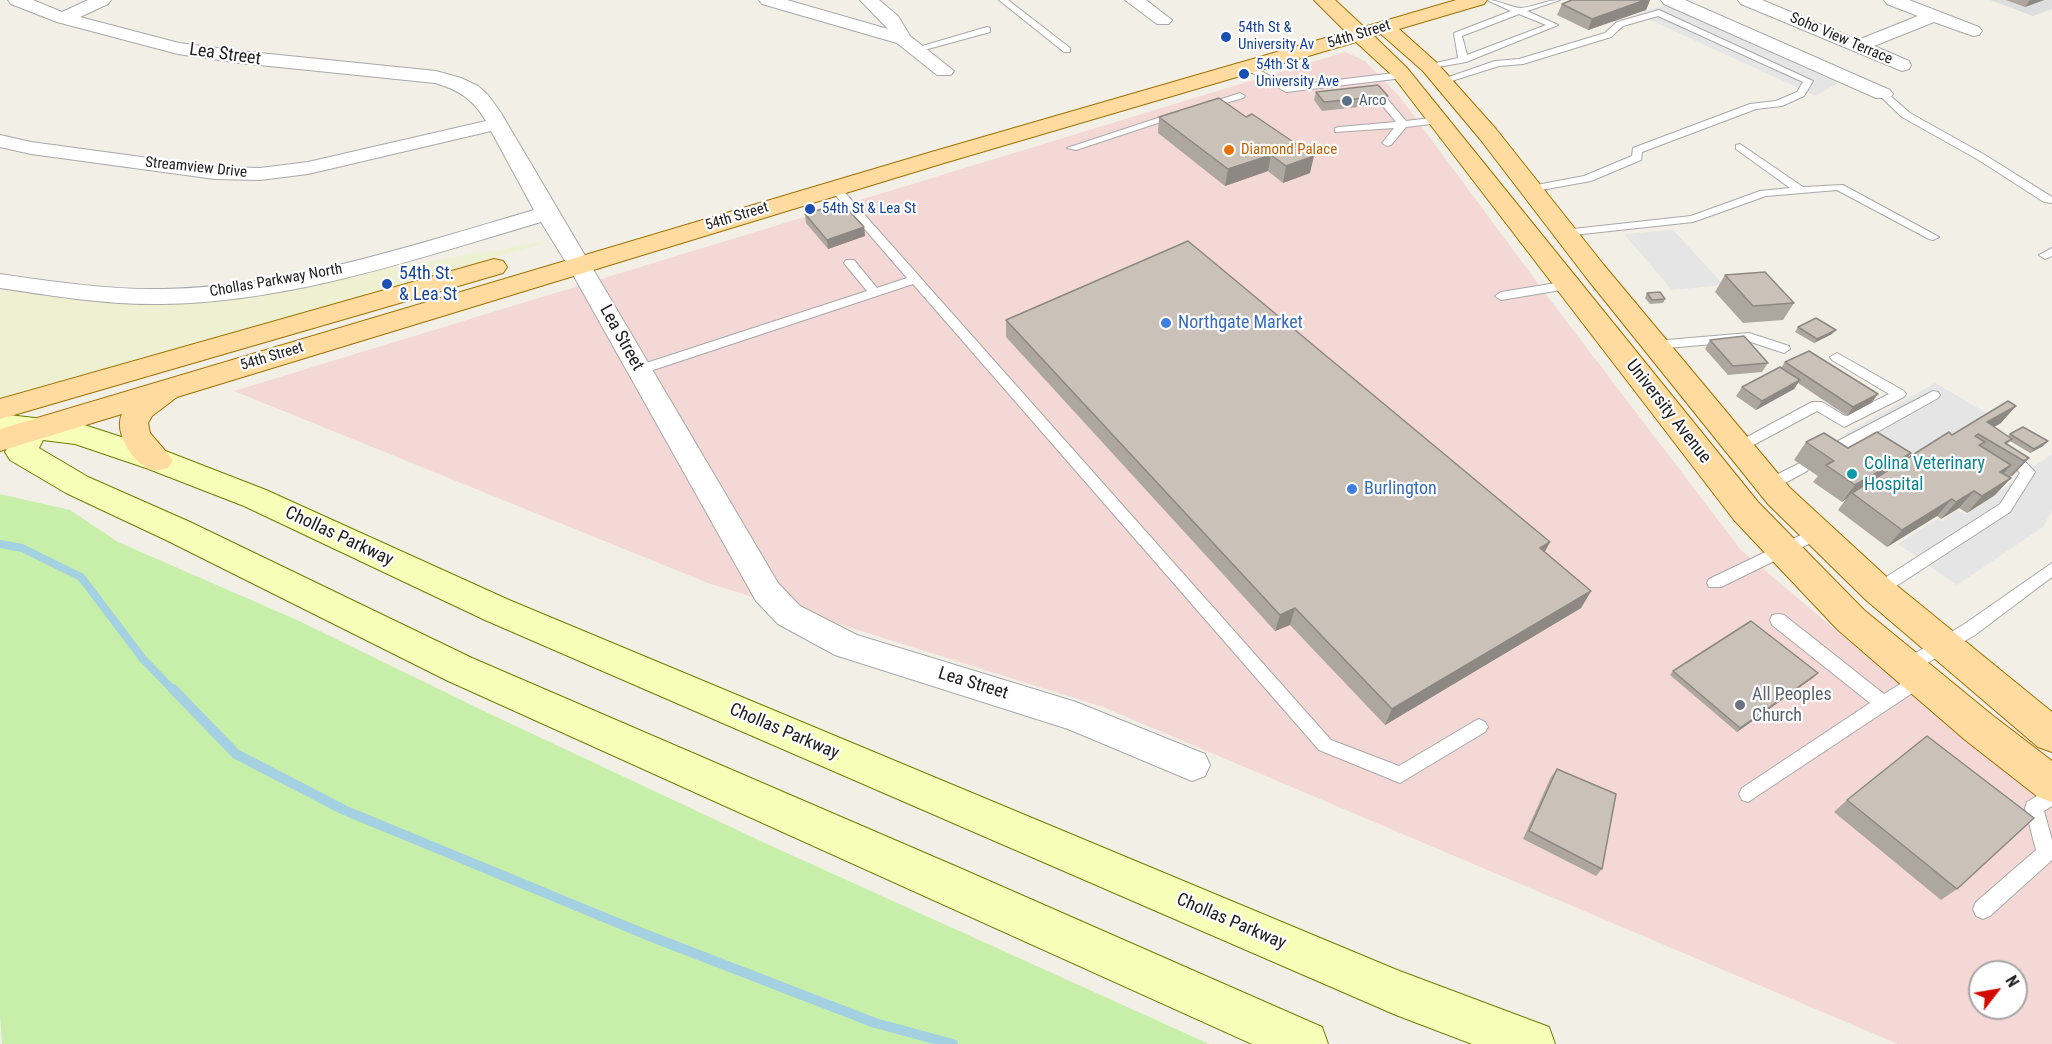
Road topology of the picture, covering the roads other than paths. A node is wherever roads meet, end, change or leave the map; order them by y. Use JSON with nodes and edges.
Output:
{"nodes":[{"id":1,"x":17,"y":0,"type":"edge"},
{"id":2,"x":102,"y":0,"type":"edge"},
{"id":3,"x":768,"y":0,"type":"edge"},
{"id":4,"x":869,"y":0,"type":"edge"},
{"id":5,"x":1003,"y":0,"type":"edge"},
{"id":6,"x":1134,"y":0,"type":"edge"},
{"id":7,"x":1324,"y":0,"type":"edge"},
{"id":8,"x":1478,"y":0,"type":"edge"},
{"id":9,"x":1491,"y":0,"type":"edge"},
{"id":10,"x":1557,"y":0,"type":"edge"},
{"id":11,"x":1670,"y":0,"type":"edge"},
{"id":12,"x":1747,"y":0,"type":"edge"},
{"id":13,"x":1893,"y":0,"type":"edge"},
{"id":14,"x":1539,"y":2,"type":"edge"},
{"id":15,"x":1519,"y":11,"type":"junction"},
{"id":16,"x":1934,"y":16,"type":"junction"},
{"id":17,"x":63,"y":18,"type":"junction"},
{"id":18,"x":1358,"y":19,"type":"junction"},
{"id":19,"x":1163,"y":20,"type":"dead end"},
{"id":20,"x":1385,"y":27,"type":"junction"},
{"id":21,"x":987,"y":30,"type":"dead end"},
{"id":22,"x":1973,"y":31,"type":"dead end"},
{"id":23,"x":910,"y":44,"type":"junction"},
{"id":24,"x":1858,"y":46,"type":"junction"},
{"id":25,"x":1067,"y":50,"type":"dead end"},
{"id":26,"x":1463,"y":60,"type":"junction"},
{"id":27,"x":1902,"y":65,"type":"dead end"},
{"id":28,"x":1248,"y":67,"type":"junction"},
{"id":29,"x":944,"y":71,"type":"dead end"},
{"id":30,"x":1436,"y":74,"type":"junction"},
{"id":31,"x":1403,"y":75,"type":"junction"},
{"id":32,"x":1367,"y":79,"type":"junction"},
{"id":33,"x":1883,"y":94,"type":"joint"},
{"id":34,"x":1083,"y":96,"type":"junction"},
{"id":35,"x":1240,"y":96,"type":"dead end"},
{"id":36,"x":1439,"y":120,"type":"junction"},
{"id":37,"x":496,"y":124,"type":"junction"},
{"id":38,"x":1403,"y":124,"type":"junction"},
{"id":39,"x":1045,"y":126,"type":"junction"},
{"id":40,"x":1339,"y":130,"type":"dead end"},
{"id":41,"x":0,"y":141,"type":"edge"},
{"id":42,"x":1387,"y":143,"type":"dead end"},
{"id":43,"x":1740,"y":147,"type":"dead end"},
{"id":44,"x":1072,"y":148,"type":"dead end"},
{"id":45,"x":835,"y":188,"type":"junction"},
{"id":46,"x":1530,"y":189,"type":"junction"},
{"id":47,"x":1801,"y":190,"type":"junction"},
{"id":48,"x":2052,"y":200,"type":"edge"},
{"id":49,"x":546,"y":213,"type":"junction"},
{"id":50,"x":1564,"y":233,"type":"junction"},
{"id":51,"x":1934,"y":237,"type":"dead end"},
{"id":52,"x":573,"y":255,"type":"junction"},
{"id":53,"x":850,"y":263,"type":"dead end"},
{"id":54,"x":915,"y":279,"type":"junction"},
{"id":55,"x":0,"y":282,"type":"edge"},
{"id":56,"x":1569,"y":285,"type":"junction"},
{"id":57,"x":875,"y":293,"type":"junction"},
{"id":58,"x":1501,"y":296,"type":"dead end"},
{"id":59,"x":1655,"y":345,"type":"junction"},
{"id":60,"x":1784,"y":349,"type":"dead end"},
{"id":61,"x":1837,"y":357,"type":"dead end"},
{"id":62,"x":639,"y":370,"type":"junction"},
{"id":63,"x":184,"y":383,"type":"junction"},
{"id":64,"x":1933,"y":395,"type":"dead end"},
{"id":65,"x":0,"y":409,"type":"edge"},
{"id":66,"x":0,"y":424,"type":"edge"},
{"id":67,"x":34,"y":429,"type":"junction"},
{"id":68,"x":0,"y":440,"type":"edge"},
{"id":69,"x":1995,"y":440,"type":"edge"},
{"id":70,"x":1738,"y":447,"type":"junction"},
{"id":71,"x":1822,"y":456,"type":"edge"},
{"id":72,"x":157,"y":460,"type":"junction"},
{"id":73,"x":1802,"y":467,"type":"dead end"},
{"id":74,"x":1769,"y":484,"type":"junction"},
{"id":75,"x":1818,"y":534,"type":"junction"},
{"id":76,"x":1785,"y":551,"type":"junction"},
{"id":77,"x":2052,"y":569,"type":"edge"},
{"id":78,"x":1715,"y":583,"type":"dead end"},
{"id":79,"x":1878,"y":590,"type":"junction"},
{"id":80,"x":1778,"y":620,"type":"dead end"},
{"id":81,"x":1942,"y":645,"type":"junction"},
{"id":82,"x":1913,"y":673,"type":"junction"},
{"id":83,"x":1883,"y":703,"type":"junction"},
{"id":84,"x":1479,"y":728,"type":"dead end"},
{"id":85,"x":2052,"y":735,"type":"edge"},
{"id":86,"x":1192,"y":765,"type":"dead end"},
{"id":87,"x":2052,"y":784,"type":"edge"},
{"id":88,"x":1748,"y":794,"type":"dead end"},
{"id":89,"x":2052,"y":795,"type":"edge"},
{"id":90,"x":1983,"y":909,"type":"dead end"},
{"id":91,"x":1305,"y":1044,"type":"edge"},
{"id":92,"x":1532,"y":1044,"type":"edge"}],
"edges":[{"from":1,"to":17,"type":"street","name":"Lea Street"},
{"from":2,"to":17,"type":"street"},
{"from":3,"to":23,"type":"street"},
{"from":4,"to":23,"type":"street"},
{"from":5,"to":25,"type":"lane"},
{"from":6,"to":19,"type":"street"},
{"from":7,"to":18,"type":"main road","name":"University Avenue"},
{"from":8,"to":20,"type":"main road","name":"54th Street"},
{"from":8,"to":30,"type":"main road"},
{"from":9,"to":15,"type":"lane"},
{"from":10,"to":14,"type":"lane"},
{"from":11,"to":33,"type":"street"},
{"from":12,"to":24,"type":"street","name":"Soho View Terrace"},
{"from":13,"to":16,"type":"street"},
{"from":14,"to":15,"type":"lane"},
{"from":15,"to":26,"type":"lane"},
{"from":15,"to":26,"type":"lane"},
{"from":16,"to":22,"type":"street"},
{"from":16,"to":24,"type":"street"},
{"from":17,"to":37,"type":"street","name":"Lea Street"},
{"from":18,"to":20,"type":"main road","name":"54th Street"},
{"from":18,"to":28,"type":"main road","name":"54th Street"},
{"from":18,"to":31,"type":"main road","name":"University Avenue"},
{"from":18,"to":34,"type":"main road","name":"54th Street"},
{"from":20,"to":30,"type":"main road","name":"University Avenue"},
{"from":21,"to":23,"type":"lane"},
{"from":23,"to":29,"type":"street"},
{"from":24,"to":27,"type":"street","name":"Soho View Terrace"},
{"from":26,"to":30,"type":"lane"},
{"from":28,"to":32,"type":"lane"},
{"from":28,"to":39,"type":"main road","name":"54th Street"},
{"from":30,"to":46,"type":"main road","name":"University Avenue"},
{"from":30,"to":46,"type":"lane"},
{"from":31,"to":32,"type":"lane"},
{"from":31,"to":36,"type":"main road","name":"University Avenue"},
{"from":32,"to":38,"type":"lane"},
{"from":33,"to":48,"type":"lane"},
{"from":34,"to":39,"type":"main road"},
{"from":34,"to":52,"type":"main road","name":"54th Street"},
{"from":35,"to":44,"type":"lane"},
{"from":36,"to":38,"type":"lane"},
{"from":36,"to":56,"type":"main road","name":"University Avenue"},
{"from":37,"to":41,"type":"street","name":"Streamview Drive"},
{"from":37,"to":49,"type":"street","name":"Lea Street"},
{"from":38,"to":40,"type":"lane"},
{"from":38,"to":42,"type":"lane"},
{"from":39,"to":45,"type":"main road","name":"54th Street"},
{"from":43,"to":47,"type":"lane"},
{"from":45,"to":52,"type":"main road","name":"54th Street"},
{"from":45,"to":54,"type":"lane"},
{"from":46,"to":50,"type":"main road","name":"University Avenue"},
{"from":47,"to":50,"type":"lane"},
{"from":47,"to":51,"type":"lane"},
{"from":49,"to":52,"type":"street","name":"Lea Street"},
{"from":49,"to":55,"type":"street","name":"Chollas Parkway North"},
{"from":50,"to":59,"type":"main road","name":"University Avenue"},
{"from":52,"to":62,"type":"street","name":"Lea Street"},
{"from":52,"to":63,"type":"main road","name":"54th Street"},
{"from":52,"to":65,"type":"main road","name":"54th Street"},
{"from":53,"to":57,"type":"lane"},
{"from":54,"to":57,"type":"lane"},
{"from":54,"to":84,"type":"lane"},
{"from":56,"to":58,"type":"lane"},
{"from":56,"to":76,"type":"main road","name":"University Avenue"},
{"from":57,"to":62,"type":"lane"},
{"from":59,"to":60,"type":"lane"},
{"from":59,"to":70,"type":"main road","name":"University Avenue"},
{"from":61,"to":70,"type":"lane"},
{"from":62,"to":86,"type":"street","name":"Lea Street"},
{"from":63,"to":67,"type":"main road","name":"54th Street"},
{"from":63,"to":72,"type":"main road"},
{"from":64,"to":71,"type":"lane"},
{"from":66,"to":67,"type":"main road","name":"Chollas Parkway"},
{"from":67,"to":68,"type":"main road","name":"54th Street"},
{"from":67,"to":72,"type":"main road","name":"Chollas Parkway"},
{"from":67,"to":91,"type":"main road"},
{"from":69,"to":79,"type":"lane"},
{"from":70,"to":74,"type":"main road","name":"University Avenue"},
{"from":72,"to":92,"type":"main road","name":"Chollas Parkway"},
{"from":73,"to":74,"type":"lane"},
{"from":74,"to":75,"type":"main road","name":"University Avenue"},
{"from":75,"to":76,"type":"lane"},
{"from":75,"to":79,"type":"main road","name":"University Avenue"},
{"from":76,"to":78,"type":"lane"},
{"from":76,"to":82,"type":"main road","name":"University Avenue"},
{"from":77,"to":81,"type":"lane"},
{"from":79,"to":81,"type":"main road","name":"University Avenue"},
{"from":80,"to":83,"type":"lane"},
{"from":81,"to":82,"type":"lane"},
{"from":81,"to":85,"type":"main road","name":"University Avenue"},
{"from":82,"to":83,"type":"lane"},
{"from":82,"to":87,"type":"main road","name":"University Avenue"},
{"from":83,"to":88,"type":"lane"},
{"from":89,"to":90,"type":"lane"}]}
